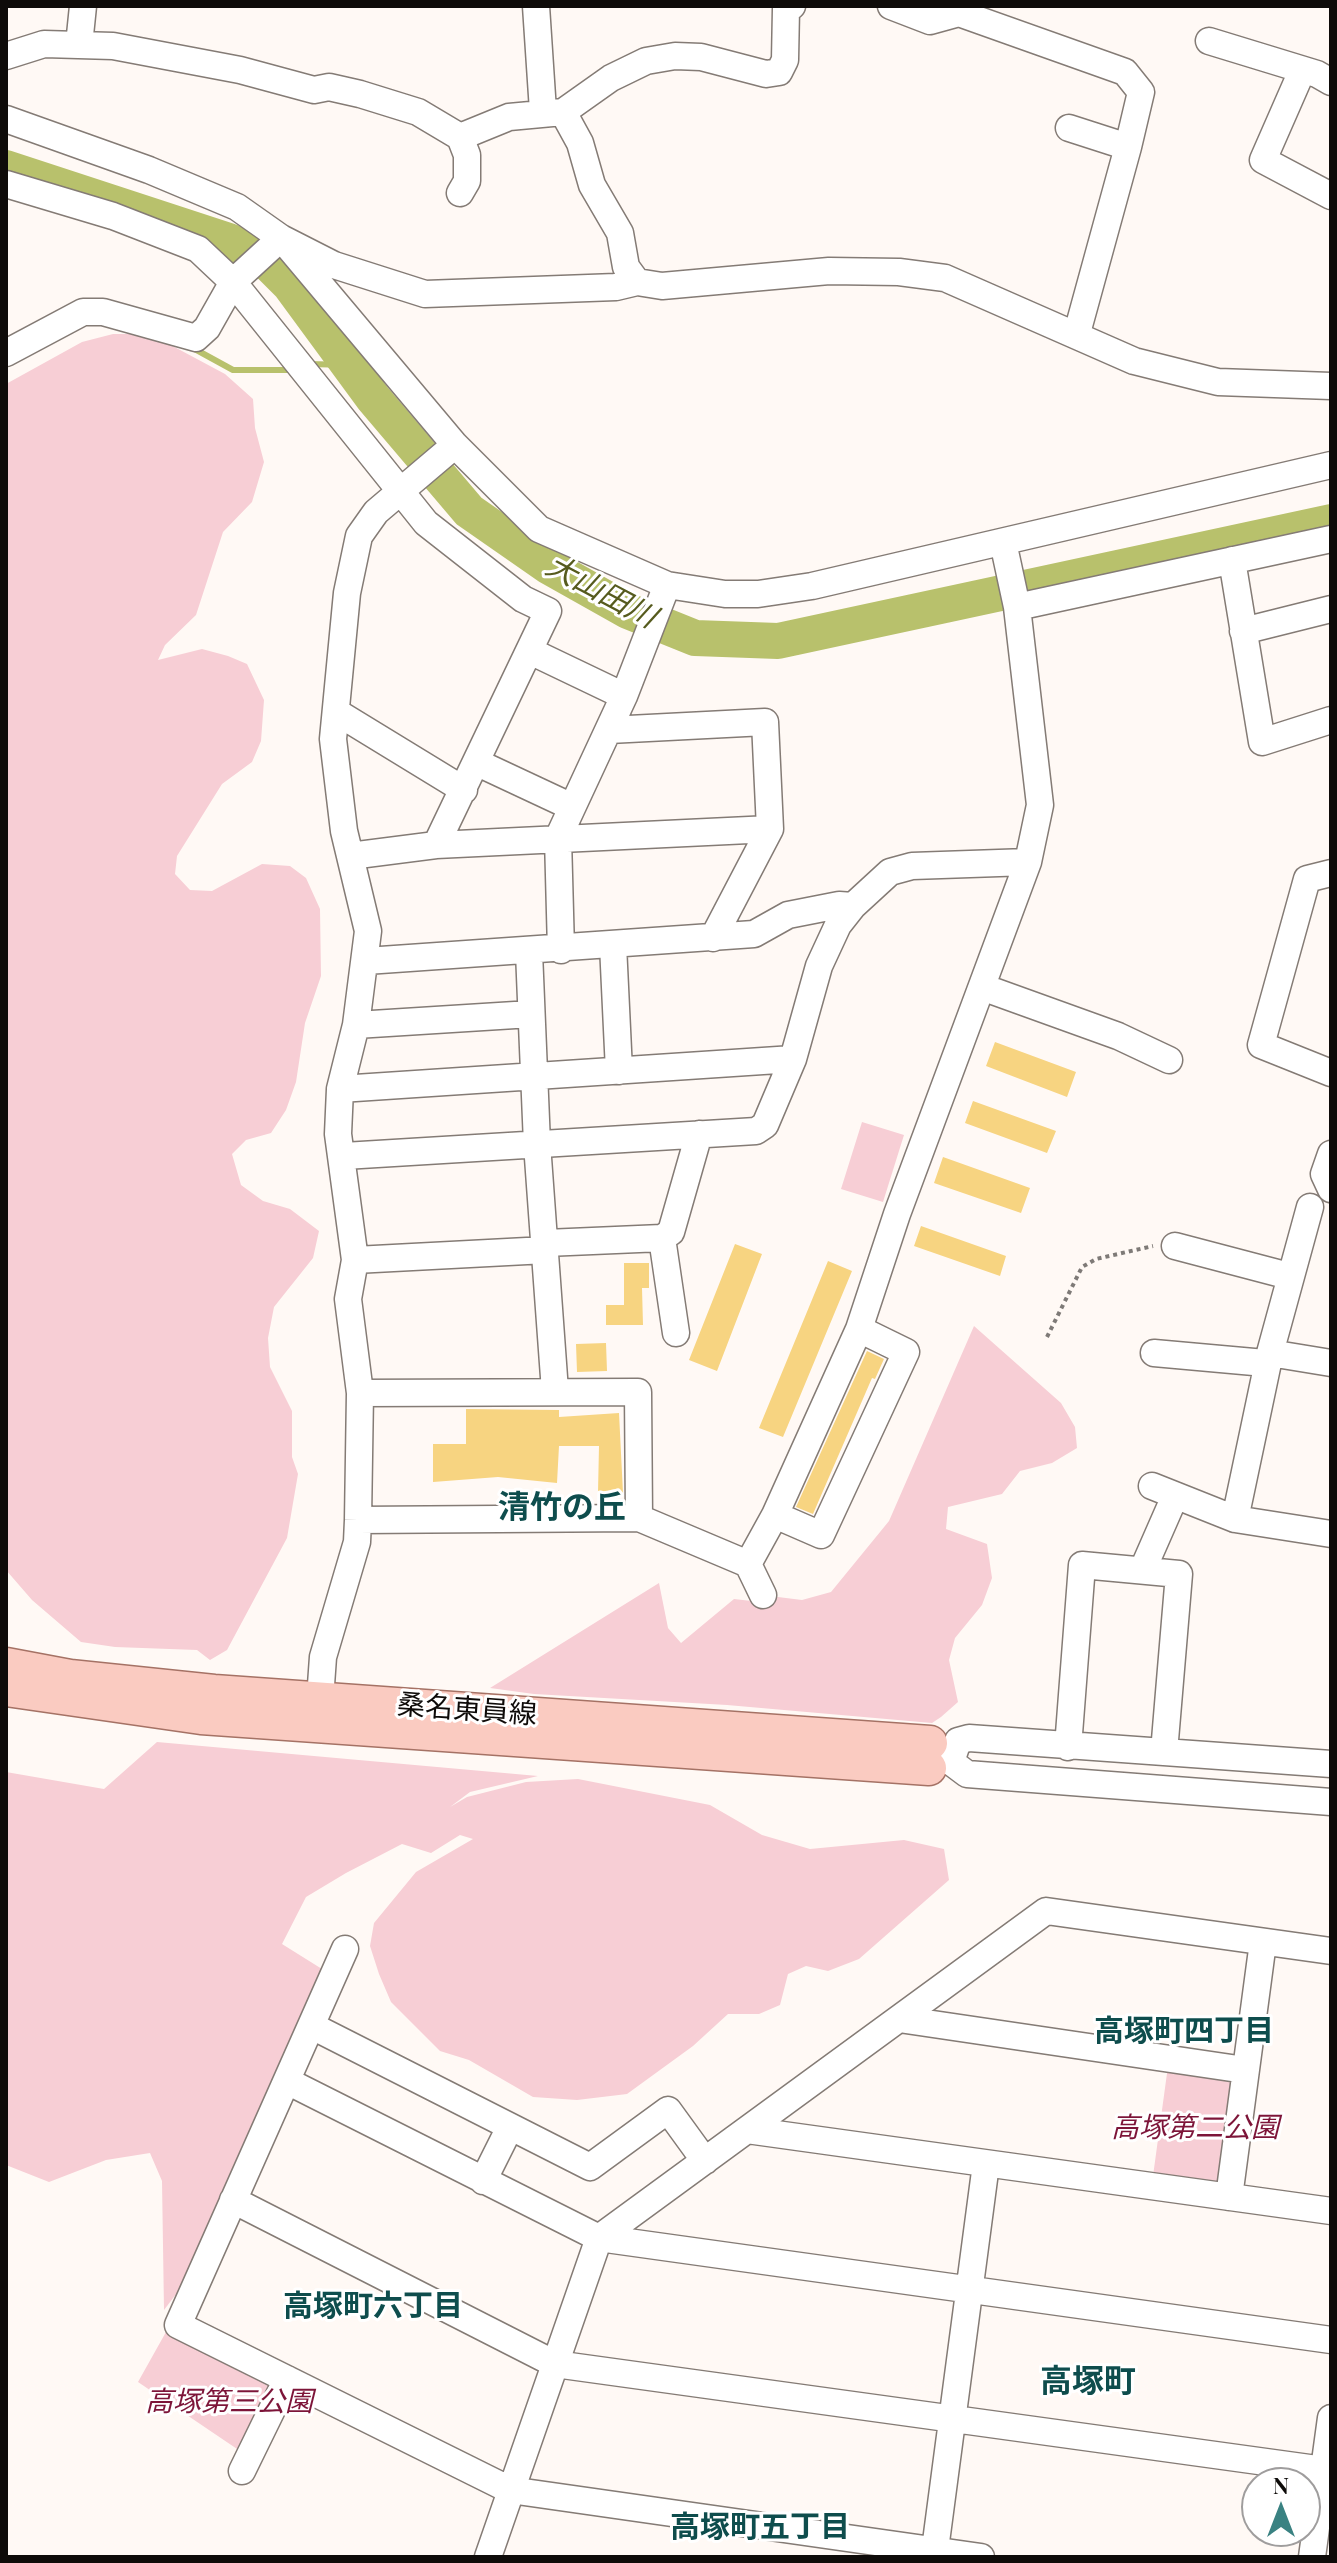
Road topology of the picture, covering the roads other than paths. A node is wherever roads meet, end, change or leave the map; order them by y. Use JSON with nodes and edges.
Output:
{"nodes":[{"id":1,"x":83,"y":6,"type":"edge"},
{"id":2,"x":536,"y":6,"type":"edge"},
{"id":3,"x":792,"y":6,"type":"edge"},
{"id":4,"x":891,"y":6,"type":"edge"},
{"id":5,"x":1209,"y":41,"type":"dead end"},
{"id":6,"x":79,"y":45,"type":"junction"},
{"id":7,"x":6,"y":56,"type":"edge"},
{"id":8,"x":1302,"y":71,"type":"junction"},
{"id":9,"x":1331,"y":82,"type":"edge"},
{"id":10,"x":553,"y":111,"type":"junction"},
{"id":11,"x":6,"y":119,"type":"edge"},
{"id":12,"x":1069,"y":128,"type":"dead end"},
{"id":13,"x":460,"y":137,"type":"junction"},
{"id":14,"x":1128,"y":147,"type":"junction"},
{"id":15,"x":6,"y":184,"type":"edge"},
{"id":16,"x":460,"y":193,"type":"dead end"},
{"id":17,"x":1331,"y":196,"type":"edge"},
{"id":18,"x":281,"y":238,"type":"junction"},
{"id":19,"x":233,"y":282,"type":"junction"},
{"id":20,"x":637,"y":282,"type":"junction"},
{"id":21,"x":1077,"y":333,"type":"junction"},
{"id":22,"x":6,"y":353,"type":"edge"},
{"id":23,"x":1331,"y":386,"type":"edge"},
{"id":24,"x":455,"y":445,"type":"junction"},
{"id":25,"x":1331,"y":465,"type":"edge"},
{"id":26,"x":399,"y":489,"type":"junction"},
{"id":27,"x":1331,"y":539,"type":"edge"},
{"id":28,"x":1004,"y":547,"type":"junction"},
{"id":29,"x":1232,"y":560,"type":"junction"},
{"id":30,"x":664,"y":593,"type":"junction"},
{"id":31,"x":1016,"y":603,"type":"junction"},
{"id":32,"x":1331,"y":609,"type":"edge"},
{"id":33,"x":1243,"y":631,"type":"junction"},
{"id":34,"x":530,"y":651,"type":"junction"},
{"id":35,"x":624,"y":696,"type":"junction"},
{"id":36,"x":338,"y":713,"type":"junction"},
{"id":37,"x":1331,"y":720,"type":"edge"},
{"id":38,"x":609,"y":730,"type":"junction"},
{"id":39,"x":478,"y":763,"type":"junction"},
{"id":40,"x":464,"y":790,"type":"junction"},
{"id":41,"x":572,"y":807,"type":"junction"},
{"id":42,"x":770,"y":829,"type":"junction"},
{"id":43,"x":558,"y":838,"type":"junction"},
{"id":44,"x":436,"y":845,"type":"junction"},
{"id":45,"x":350,"y":856,"type":"junction"},
{"id":46,"x":1028,"y":862,"type":"junction"},
{"id":47,"x":1331,"y":873,"type":"edge"},
{"id":48,"x":853,"y":906,"type":"junction"},
{"id":49,"x":713,"y":938,"type":"junction"},
{"id":50,"x":613,"y":945,"type":"junction"},
{"id":51,"x":561,"y":950,"type":"junction"},
{"id":52,"x":529,"y":952,"type":"junction"},
{"id":53,"x":366,"y":961,"type":"junction"},
{"id":54,"x":982,"y":987,"type":"junction"},
{"id":55,"x":531,"y":1014,"type":"junction"},
{"id":56,"x":356,"y":1025,"type":"junction"},
{"id":57,"x":793,"y":1059,"type":"junction"},
{"id":58,"x":1169,"y":1060,"type":"dead end"},
{"id":59,"x":619,"y":1071,"type":"junction"},
{"id":60,"x":1331,"y":1073,"type":"edge"},
{"id":61,"x":536,"y":1076,"type":"junction"},
{"id":62,"x":340,"y":1089,"type":"junction"},
{"id":63,"x":699,"y":1134,"type":"junction"},
{"id":64,"x":537,"y":1144,"type":"junction"},
{"id":65,"x":1331,"y":1154,"type":"edge"},
{"id":66,"x":344,"y":1156,"type":"junction"},
{"id":67,"x":1331,"y":1189,"type":"edge"},
{"id":68,"x":1310,"y":1207,"type":"dead end"},
{"id":69,"x":662,"y":1238,"type":"junction"},
{"id":70,"x":1175,"y":1246,"type":"road end"},
{"id":71,"x":546,"y":1247,"type":"junction"},
{"id":72,"x":355,"y":1260,"type":"junction"},
{"id":73,"x":1289,"y":1276,"type":"junction"},
{"id":74,"x":859,"y":1329,"type":"junction"},
{"id":75,"x":676,"y":1333,"type":"dead end"},
{"id":76,"x":1154,"y":1353,"type":"dead end"},
{"id":77,"x":1268,"y":1358,"type":"junction"},
{"id":78,"x":1331,"y":1363,"type":"edge"},
{"id":79,"x":555,"y":1391,"type":"junction"},
{"id":80,"x":360,"y":1393,"type":"junction"},
{"id":81,"x":775,"y":1515,"type":"junction"},
{"id":82,"x":639,"y":1518,"type":"junction"},
{"id":83,"x":1235,"y":1519,"type":"junction"},
{"id":84,"x":358,"y":1520,"type":"junction"},
{"id":85,"x":1331,"y":1534,"type":"edge"},
{"id":86,"x":748,"y":1564,"type":"junction"},
{"id":87,"x":1143,"y":1569,"type":"junction"},
{"id":88,"x":763,"y":1595,"type":"dead end"},
{"id":89,"x":6,"y":1665,"type":"edge"},
{"id":90,"x":6,"y":1689,"type":"edge"},
{"id":91,"x":320,"y":1699,"type":"junction"},
{"id":92,"x":1068,"y":1747,"type":"junction"},
{"id":93,"x":1164,"y":1752,"type":"junction"},
{"id":94,"x":1331,"y":1764,"type":"edge"},
{"id":95,"x":1331,"y":1802,"type":"edge"},
{"id":96,"x":1263,"y":1942,"type":"junction"},
{"id":97,"x":345,"y":1949,"type":"dead end"},
{"id":98,"x":1331,"y":1951,"type":"edge"},
{"id":99,"x":899,"y":2019,"type":"junction"},
{"id":100,"x":312,"y":2026,"type":"junction"},
{"id":101,"x":1245,"y":2070,"type":"junction"},
{"id":102,"x":287,"y":2081,"type":"junction"},
{"id":103,"x":510,"y":2127,"type":"junction"},
{"id":104,"x":747,"y":2130,"type":"junction"},
{"id":105,"x":705,"y":2161,"type":"junction"},
{"id":106,"x":986,"y":2164,"type":"junction"},
{"id":107,"x":483,"y":2181,"type":"junction"},
{"id":108,"x":1229,"y":2197,"type":"junction"},
{"id":109,"x":233,"y":2200,"type":"junction"},
{"id":110,"x":1331,"y":2211,"type":"edge"},
{"id":111,"x":599,"y":2238,"type":"junction"},
{"id":112,"x":970,"y":2290,"type":"junction"},
{"id":113,"x":1331,"y":2340,"type":"edge"},
{"id":114,"x":555,"y":2364,"type":"junction"},
{"id":115,"x":287,"y":2379,"type":"junction"},
{"id":116,"x":1331,"y":2418,"type":"edge"},
{"id":117,"x":952,"y":2419,"type":"junction"},
{"id":118,"x":1324,"y":2470,"type":"junction"},
{"id":119,"x":242,"y":2471,"type":"dead end"},
{"id":120,"x":510,"y":2490,"type":"junction"},
{"id":121,"x":934,"y":2554,"type":"edge"},
{"id":122,"x":488,"y":2557,"type":"edge"},
{"id":123,"x":981,"y":2557,"type":"edge"},
{"id":124,"x":1312,"y":2557,"type":"edge"}],
"edges":[{"from":1,"to":6,"type":"street"},
{"from":2,"to":10,"type":"street"},
{"from":3,"to":10,"type":"street"},
{"from":4,"to":14,"type":"street"},
{"from":5,"to":8,"type":"street"},
{"from":6,"to":7,"type":"street"},
{"from":6,"to":13,"type":"street"},
{"from":8,"to":9,"type":"street"},
{"from":8,"to":17,"type":"street"},
{"from":10,"to":13,"type":"street"},
{"from":10,"to":20,"type":"street"},
{"from":11,"to":18,"type":"street"},
{"from":12,"to":14,"type":"street"},
{"from":13,"to":16,"type":"street"},
{"from":14,"to":21,"type":"street"},
{"from":15,"to":19,"type":"street"},
{"from":18,"to":19,"type":"street"},
{"from":18,"to":20,"type":"street"},
{"from":18,"to":24,"type":"street"},
{"from":19,"to":22,"type":"street"},
{"from":19,"to":26,"type":"street"},
{"from":20,"to":21,"type":"street"},
{"from":21,"to":23,"type":"street"},
{"from":24,"to":26,"type":"street"},
{"from":24,"to":30,"type":"street"},
{"from":25,"to":28,"type":"street"},
{"from":26,"to":34,"type":"street"},
{"from":26,"to":36,"type":"street"},
{"from":27,"to":29,"type":"street"},
{"from":28,"to":30,"type":"street"},
{"from":28,"to":31,"type":"street"},
{"from":29,"to":31,"type":"street"},
{"from":29,"to":33,"type":"street"},
{"from":30,"to":35,"type":"street"},
{"from":31,"to":46,"type":"street"},
{"from":32,"to":33,"type":"street"},
{"from":33,"to":37,"type":"street"},
{"from":34,"to":35,"type":"street"},
{"from":34,"to":39,"type":"street"},
{"from":35,"to":38,"type":"street"},
{"from":36,"to":40,"type":"street"},
{"from":36,"to":45,"type":"street"},
{"from":38,"to":41,"type":"street"},
{"from":38,"to":42,"type":"street"},
{"from":39,"to":40,"type":"street"},
{"from":39,"to":41,"type":"street"},
{"from":40,"to":44,"type":"street"},
{"from":41,"to":43,"type":"street"},
{"from":42,"to":43,"type":"street"},
{"from":42,"to":49,"type":"street"},
{"from":43,"to":44,"type":"street"},
{"from":43,"to":51,"type":"street"},
{"from":44,"to":45,"type":"street"},
{"from":45,"to":53,"type":"street"},
{"from":46,"to":48,"type":"street"},
{"from":46,"to":54,"type":"street"},
{"from":47,"to":60,"type":"street"},
{"from":48,"to":49,"type":"street"},
{"from":48,"to":57,"type":"street"},
{"from":49,"to":50,"type":"street"},
{"from":50,"to":51,"type":"street"},
{"from":50,"to":59,"type":"street"},
{"from":51,"to":52,"type":"street"},
{"from":52,"to":53,"type":"street"},
{"from":52,"to":55,"type":"street"},
{"from":53,"to":56,"type":"street"},
{"from":54,"to":58,"type":"street"},
{"from":54,"to":74,"type":"street"},
{"from":55,"to":56,"type":"street"},
{"from":55,"to":61,"type":"street"},
{"from":56,"to":62,"type":"street"},
{"from":57,"to":59,"type":"street"},
{"from":57,"to":63,"type":"street"},
{"from":59,"to":61,"type":"street"},
{"from":61,"to":62,"type":"street"},
{"from":61,"to":64,"type":"street"},
{"from":62,"to":66,"type":"street"},
{"from":63,"to":64,"type":"street"},
{"from":63,"to":69,"type":"street"},
{"from":64,"to":66,"type":"street"},
{"from":64,"to":71,"type":"street"},
{"from":65,"to":67,"type":"street"},
{"from":66,"to":72,"type":"street"},
{"from":68,"to":73,"type":"street"},
{"from":69,"to":71,"type":"street"},
{"from":69,"to":75,"type":"street"},
{"from":70,"to":73,"type":"street"},
{"from":71,"to":72,"type":"street"},
{"from":71,"to":79,"type":"street"},
{"from":72,"to":80,"type":"street"},
{"from":73,"to":77,"type":"street"},
{"from":74,"to":81,"type":"street"},
{"from":74,"to":81,"type":"street"},
{"from":76,"to":77,"type":"street"},
{"from":77,"to":78,"type":"street"},
{"from":77,"to":83,"type":"street"},
{"from":79,"to":80,"type":"street"},
{"from":79,"to":82,"type":"street"},
{"from":80,"to":84,"type":"street"},
{"from":81,"to":86,"type":"street"},
{"from":82,"to":84,"type":"street"},
{"from":82,"to":86,"type":"street"},
{"from":83,"to":85,"type":"street"},
{"from":83,"to":87,"type":"street"},
{"from":84,"to":91,"type":"street"},
{"from":86,"to":88,"type":"street"},
{"from":87,"to":92,"type":"street"},
{"from":87,"to":93,"type":"street"},
{"from":89,"to":91,"type":"main road","name":"桑名東員線"},
{"from":90,"to":91,"type":"main road","name":"桑名東員線"},
{"from":92,"to":93,"type":"street"},
{"from":92,"to":95,"type":"street"},
{"from":93,"to":94,"type":"street"},
{"from":96,"to":98,"type":"street"},
{"from":96,"to":99,"type":"street"},
{"from":96,"to":101,"type":"street"},
{"from":97,"to":100,"type":"street"},
{"from":99,"to":101,"type":"street"},
{"from":99,"to":104,"type":"street"},
{"from":100,"to":102,"type":"street"},
{"from":100,"to":103,"type":"street"},
{"from":101,"to":108,"type":"street"},
{"from":102,"to":107,"type":"street"},
{"from":102,"to":109,"type":"street"},
{"from":103,"to":105,"type":"street"},
{"from":103,"to":107,"type":"street"},
{"from":104,"to":105,"type":"street"},
{"from":104,"to":106,"type":"street"},
{"from":105,"to":111,"type":"street"},
{"from":106,"to":108,"type":"street"},
{"from":106,"to":112,"type":"street"},
{"from":107,"to":111,"type":"street"},
{"from":108,"to":110,"type":"street"},
{"from":109,"to":114,"type":"street"},
{"from":109,"to":115,"type":"street"},
{"from":111,"to":112,"type":"street"},
{"from":111,"to":114,"type":"street"},
{"from":112,"to":113,"type":"street"},
{"from":112,"to":117,"type":"street"},
{"from":114,"to":117,"type":"street"},
{"from":114,"to":120,"type":"street"},
{"from":115,"to":119,"type":"street"},
{"from":115,"to":120,"type":"street"},
{"from":116,"to":118,"type":"street"},
{"from":117,"to":118,"type":"street"},
{"from":117,"to":121,"type":"street"},
{"from":118,"to":124,"type":"street"},
{"from":120,"to":121,"type":"street"},
{"from":120,"to":122,"type":"street"},
{"from":121,"to":123,"type":"street"}]}
